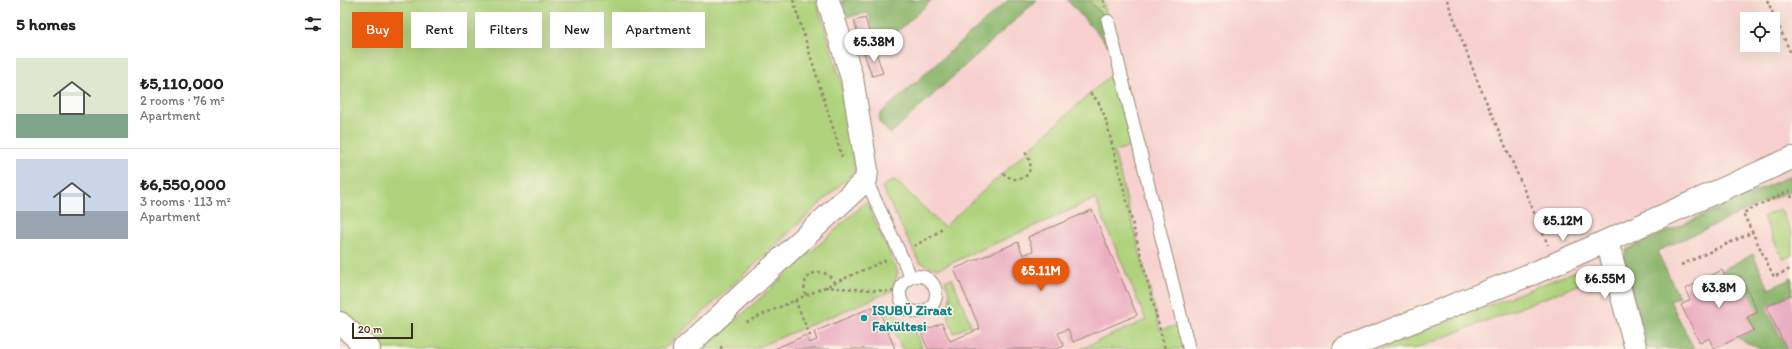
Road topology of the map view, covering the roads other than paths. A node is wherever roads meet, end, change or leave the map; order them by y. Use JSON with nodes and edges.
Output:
{"nodes":[{"id":1,"x":828,"y":0,"type":"edge"},
{"id":2,"x":1108,"y":21,"type":"dead end"},
{"id":3,"x":1792,"y":158,"type":"edge"},
{"id":4,"x":866,"y":180,"type":"junction"},
{"id":5,"x":1607,"y":241,"type":"junction"},
{"id":6,"x":911,"y":278,"type":"junction"},
{"id":7,"x":340,"y":322,"type":"edge"},
{"id":8,"x":369,"y":349,"type":"edge"},
{"id":9,"x":684,"y":349,"type":"edge"},
{"id":10,"x":1189,"y":349,"type":"edge"},
{"id":11,"x":1344,"y":349,"type":"edge"},
{"id":12,"x":1636,"y":349,"type":"edge"}],
"edges":[{"from":1,"to":4,"type":"street"},
{"from":2,"to":10,"type":"lane"},
{"from":3,"to":5,"type":"street"},
{"from":4,"to":6,"type":"lane"},
{"from":4,"to":9,"type":"street"},
{"from":5,"to":11,"type":"street"},
{"from":5,"to":12,"type":"street"},
{"from":6,"to":6,"type":"lane"},
{"from":7,"to":8,"type":"street"}]}
